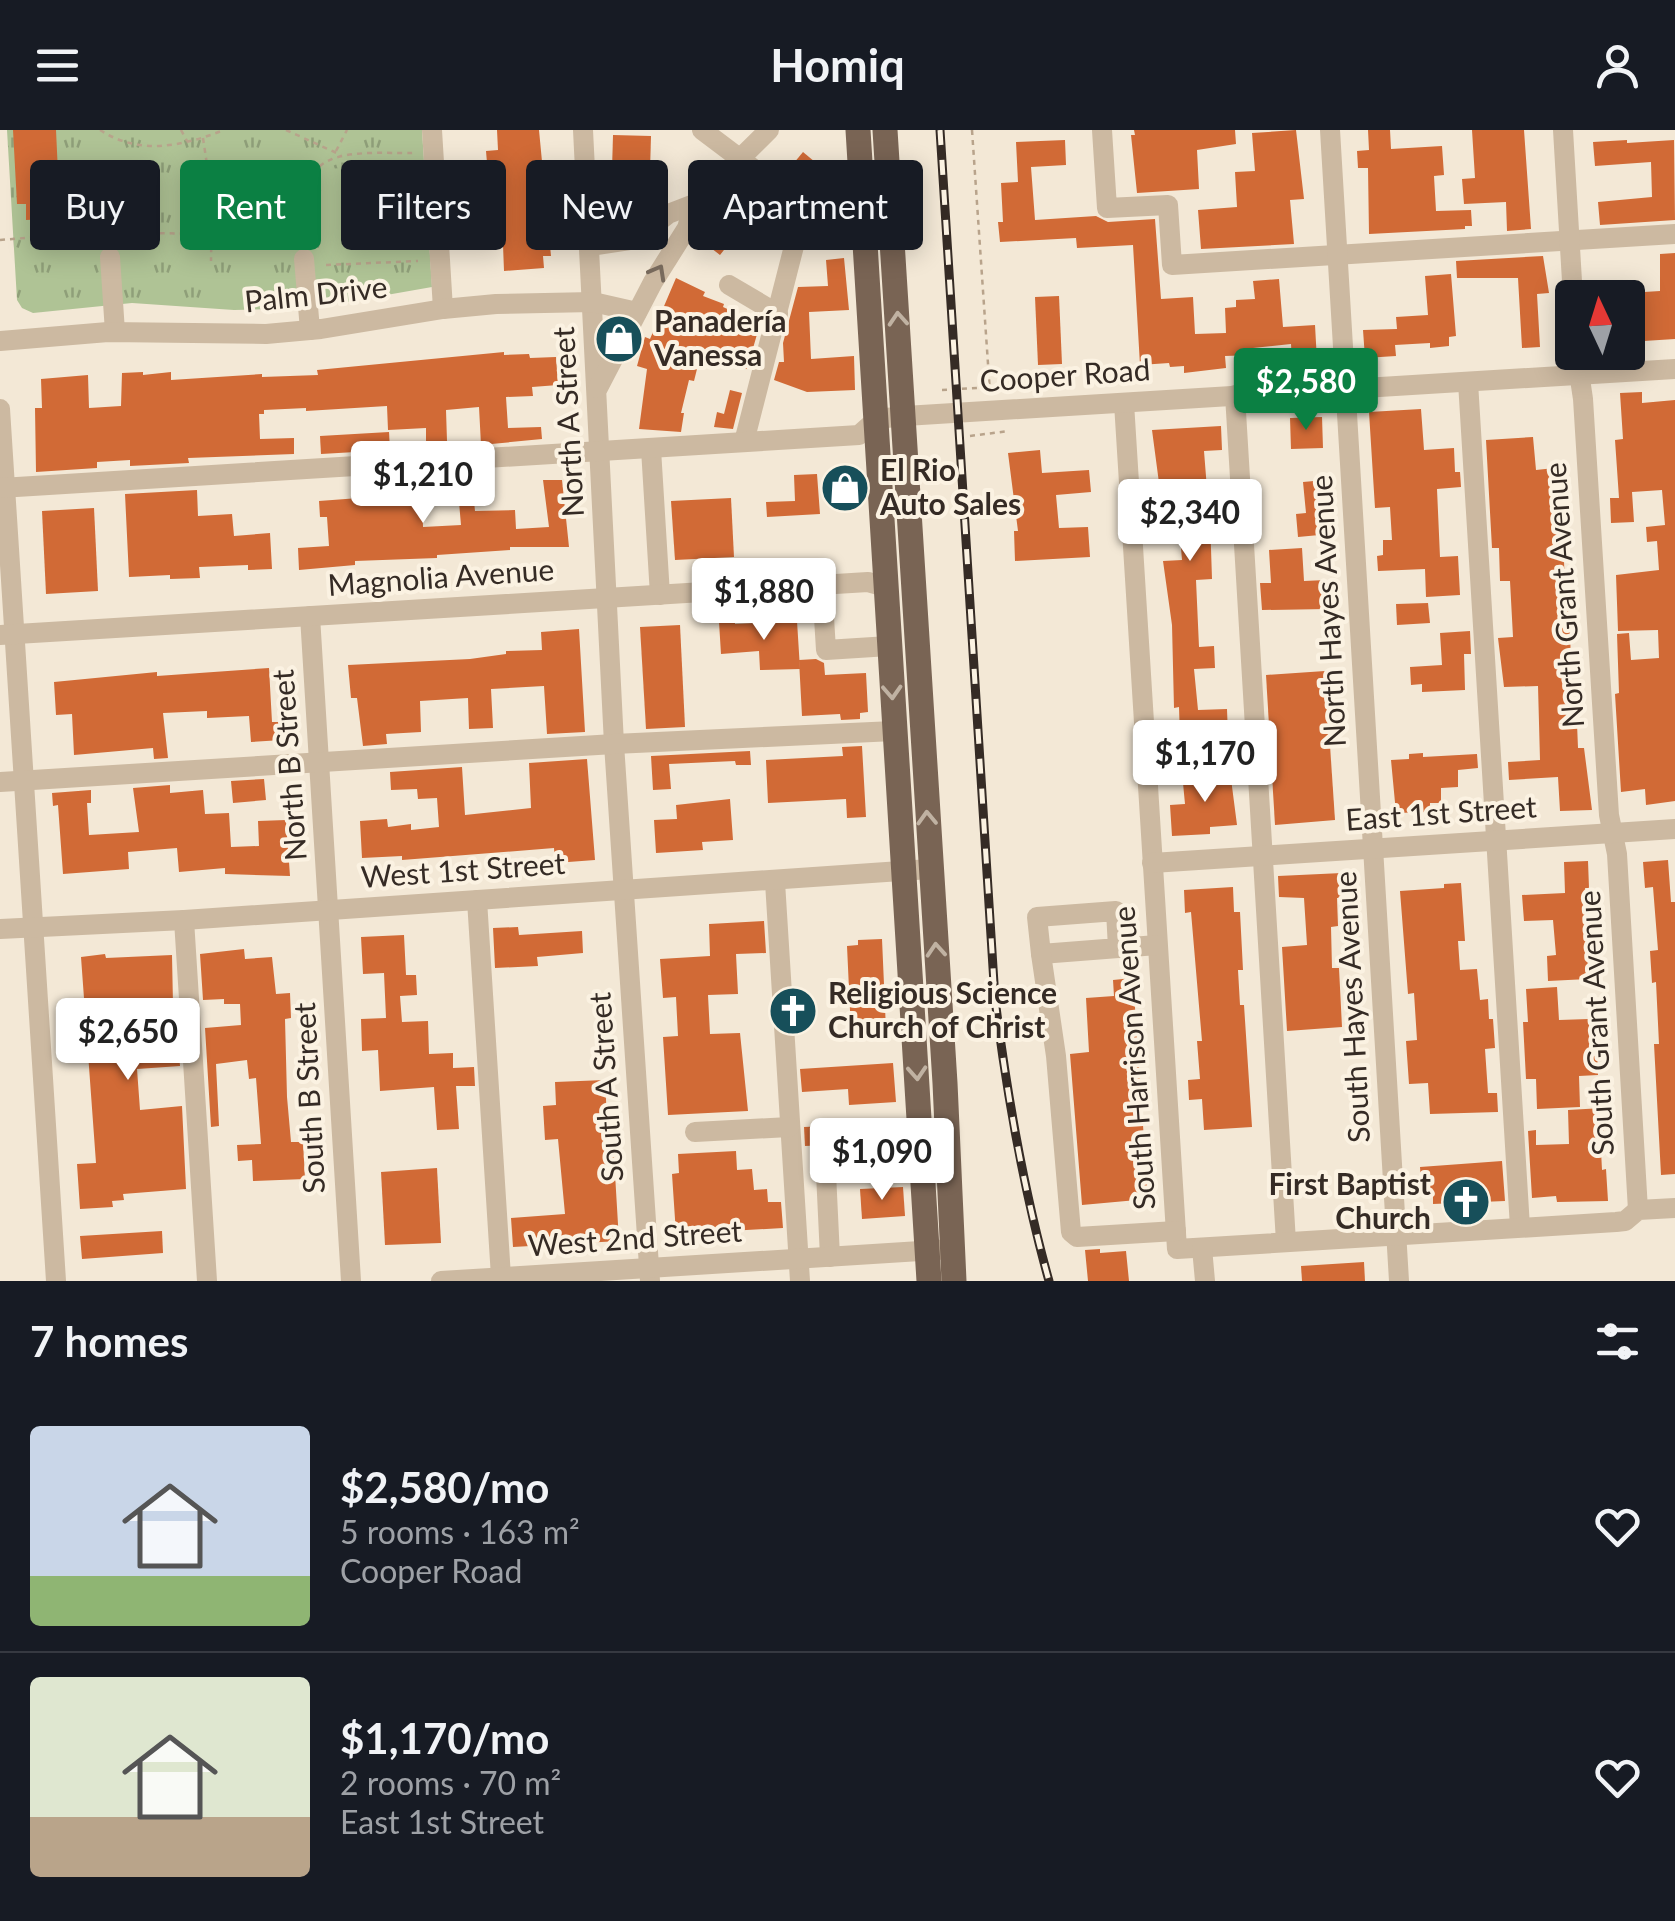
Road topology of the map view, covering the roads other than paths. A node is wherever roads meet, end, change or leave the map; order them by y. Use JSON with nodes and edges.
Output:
{"nodes":[{"id":1,"x":432,"y":130,"type":"edge"},
{"id":2,"x":583,"y":130,"type":"edge"},
{"id":3,"x":702,"y":130,"type":"edge"},
{"id":4,"x":768,"y":130,"type":"edge"},
{"id":5,"x":858,"y":130,"type":"edge"},
{"id":6,"x":885,"y":130,"type":"edge"},
{"id":7,"x":1102,"y":130,"type":"edge"},
{"id":8,"x":1330,"y":130,"type":"edge"},
{"id":9,"x":1562,"y":130,"type":"edge"},
{"id":10,"x":585,"y":160,"type":"edge"},
{"id":11,"x":738,"y":160,"type":"edge"},
{"id":12,"x":740,"y":160,"type":"edge"},
{"id":13,"x":688,"y":222,"type":"edge"},
{"id":14,"x":1675,"y":234,"type":"edge"},
{"id":15,"x":1570,"y":241,"type":"junction"},
{"id":16,"x":590,"y":250,"type":"edge"},
{"id":17,"x":794,"y":250,"type":"edge"},
{"id":18,"x":1338,"y":255,"type":"junction"},
{"id":19,"x":110,"y":258,"type":"dead end"},
{"id":20,"x":311,"y":258,"type":"road end"},
{"id":21,"x":1572,"y":280,"type":"edge"},
{"id":22,"x":730,"y":285,"type":"dead end"},
{"id":23,"x":593,"y":302,"type":"junction"},
{"id":24,"x":443,"y":309,"type":"junction"},
{"id":25,"x":637,"y":312,"type":"junction"},
{"id":26,"x":778,"y":314,"type":"junction"},
{"id":27,"x":310,"y":330,"type":"junction"},
{"id":28,"x":114,"y":332,"type":"junction"},
{"id":29,"x":0,"y":342,"type":"edge"},
{"id":30,"x":1675,"y":369,"type":"edge"},
{"id":31,"x":1579,"y":370,"type":"edge"},
{"id":32,"x":1580,"y":375,"type":"junction"},
{"id":33,"x":1468,"y":382,"type":"junction"},
{"id":34,"x":1346,"y":388,"type":"junction"},
{"id":35,"x":598,"y":390,"type":"junction"},
{"id":36,"x":1235,"y":395,"type":"junction"},
{"id":37,"x":1124,"y":402,"type":"junction"},
{"id":38,"x":0,"y":409,"type":"edge"},
{"id":39,"x":905,"y":416,"type":"junction"},
{"id":40,"x":878,"y":420,"type":"junction"},
{"id":41,"x":744,"y":442,"type":"junction"},
{"id":42,"x":650,"y":449,"type":"junction"},
{"id":43,"x":600,"y":452,"type":"junction"},
{"id":44,"x":2,"y":488,"type":"edge"},
{"id":45,"x":822,"y":585,"type":"junction"},
{"id":46,"x":886,"y":587,"type":"junction"},
{"id":47,"x":660,"y":595,"type":"junction"},
{"id":48,"x":608,"y":597,"type":"junction"},
{"id":49,"x":916,"y":600,"type":"junction"},
{"id":50,"x":310,"y":616,"type":"junction"},
{"id":51,"x":7,"y":635,"type":"edge"},
{"id":52,"x":890,"y":646,"type":"junction"},
{"id":53,"x":894,"y":731,"type":"junction"},
{"id":54,"x":614,"y":744,"type":"junction"},
{"id":55,"x":320,"y":761,"type":"junction"},
{"id":56,"x":23,"y":780,"type":"junction"},
{"id":57,"x":0,"y":782,"type":"edge"},
{"id":58,"x":1675,"y":829,"type":"edge"},
{"id":59,"x":1612,"y":833,"type":"junction"},
{"id":60,"x":1496,"y":840,"type":"junction"},
{"id":61,"x":1374,"y":850,"type":"junction"},
{"id":62,"x":1264,"y":856,"type":"junction"},
{"id":63,"x":1152,"y":863,"type":"junction"},
{"id":64,"x":930,"y":869,"type":"junction"},
{"id":65,"x":903,"y":871,"type":"junction"},
{"id":66,"x":775,"y":882,"type":"junction"},
{"id":67,"x":625,"y":890,"type":"junction"},
{"id":68,"x":476,"y":900,"type":"junction"},
{"id":69,"x":330,"y":911,"type":"junction"},
{"id":70,"x":184,"y":920,"type":"junction"},
{"id":71,"x":32,"y":928,"type":"junction"},
{"id":72,"x":0,"y":929,"type":"edge"},
{"id":73,"x":1158,"y":945,"type":"junction"},
{"id":74,"x":1118,"y":948,"type":"junction"},
{"id":75,"x":1041,"y":954,"type":"junction"},
{"id":76,"x":789,"y":1127,"type":"junction"},
{"id":77,"x":695,"y":1132,"type":"dead end"},
{"id":78,"x":923,"y":1168,"type":"junction"},
{"id":79,"x":1675,"y":1208,"type":"edge"},
{"id":80,"x":1638,"y":1210,"type":"junction"},
{"id":81,"x":1520,"y":1227,"type":"junction"},
{"id":82,"x":1396,"y":1236,"type":"junction"},
{"id":83,"x":1176,"y":1240,"type":"junction"},
{"id":84,"x":1286,"y":1242,"type":"junction"},
{"id":85,"x":1202,"y":1248,"type":"junction"},
{"id":86,"x":940,"y":1250,"type":"junction"},
{"id":87,"x":830,"y":1257,"type":"junction"},
{"id":88,"x":798,"y":1259,"type":"junction"},
{"id":89,"x":650,"y":1274,"type":"edge"},
{"id":90,"x":493,"y":1279,"type":"edge"},
{"id":91,"x":56,"y":1281,"type":"edge"},
{"id":92,"x":207,"y":1281,"type":"edge"},
{"id":93,"x":351,"y":1281,"type":"edge"},
{"id":94,"x":441,"y":1281,"type":"edge"},
{"id":95,"x":800,"y":1281,"type":"edge"},
{"id":96,"x":930,"y":1281,"type":"edge"},
{"id":97,"x":954,"y":1281,"type":"edge"},
{"id":98,"x":1204,"y":1281,"type":"edge"},
{"id":99,"x":1399,"y":1281,"type":"edge"}],
"edges":[{"from":1,"to":24,"type":"street"},
{"from":2,"to":10,"type":"street","name":"North A Street"},
{"from":3,"to":11,"type":"street"},
{"from":4,"to":12,"type":"street"},
{"from":5,"to":40,"type":"main road"},
{"from":39,"to":6,"type":"main road","one_way":true},
{"from":7,"to":18,"type":"street"},
{"from":8,"to":18,"type":"street","name":"North Hayes Avenue"},
{"from":9,"to":15,"type":"street"},
{"from":25,"to":13,"type":"street","one_way":true},
{"from":14,"to":15,"type":"street"},
{"from":15,"to":18,"type":"street"},
{"from":15,"to":21,"type":"street"},
{"from":16,"to":23,"type":"street","name":"North A Street"},
{"from":17,"to":26,"type":"street"},
{"from":18,"to":34,"type":"street","name":"North Hayes Avenue"},
{"from":19,"to":28,"type":"street"},
{"from":20,"to":27,"type":"street"},
{"from":22,"to":26,"type":"street"},
{"from":23,"to":24,"type":"street","name":"Palm Drive"},
{"from":23,"to":25,"type":"street","name":"Palm Drive"},
{"from":23,"to":35,"type":"street","name":"North A Street"},
{"from":24,"to":27,"type":"street","name":"Palm Drive"},
{"from":25,"to":35,"type":"street"},
{"from":26,"to":41,"type":"street"},
{"from":27,"to":28,"type":"street","name":"Palm Drive"},
{"from":28,"to":29,"type":"street","name":"Palm Drive"},
{"from":30,"to":32,"type":"street","name":"Cooper Road"},
{"from":31,"to":32,"type":"street","name":"North Grant Avenue"},
{"from":32,"to":33,"type":"street","name":"Cooper Road"},
{"from":32,"to":59,"type":"street","name":"North Grant Avenue"},
{"from":33,"to":34,"type":"street","name":"Cooper Road"},
{"from":33,"to":60,"type":"street"},
{"from":34,"to":36,"type":"street","name":"Cooper Road"},
{"from":34,"to":61,"type":"street","name":"North Hayes Avenue"},
{"from":35,"to":43,"type":"street","name":"North A Street"},
{"from":36,"to":37,"type":"street","name":"Cooper Road"},
{"from":36,"to":62,"type":"street"},
{"from":37,"to":39,"type":"street","name":"Cooper Road"},
{"from":37,"to":63,"type":"street","name":"South Harrison Avenue"},
{"from":38,"to":44,"type":"street"},
{"from":39,"to":40,"type":"street","name":"Cooper Road"},
{"from":39,"to":49,"type":"main road"},
{"from":40,"to":41,"type":"street","name":"Cooper Road"},
{"from":40,"to":46,"type":"main road"},
{"from":41,"to":42,"type":"street","name":"Cooper Road"},
{"from":42,"to":43,"type":"street","name":"Cooper Road"},
{"from":42,"to":47,"type":"street"},
{"from":43,"to":44,"type":"street","name":"Cooper Road"},
{"from":43,"to":48,"type":"street","name":"North A Street"},
{"from":44,"to":51,"type":"street"},
{"from":45,"to":46,"type":"street","name":"Magnolia Avenue"},
{"from":45,"to":47,"type":"street","name":"Magnolia Avenue"},
{"from":45,"to":52,"type":"street"},
{"from":46,"to":49,"type":"main road"},
{"from":46,"to":52,"type":"main road"},
{"from":47,"to":48,"type":"street","name":"Magnolia Avenue"},
{"from":48,"to":50,"type":"street","name":"Magnolia Avenue"},
{"from":48,"to":54,"type":"street","name":"North A Street"},
{"from":64,"to":49,"type":"main road","one_way":true},
{"from":50,"to":51,"type":"street","name":"Magnolia Avenue"},
{"from":50,"to":55,"type":"street","name":"North B Street"},
{"from":51,"to":56,"type":"street"},
{"from":52,"to":53,"type":"main road","one_way":true},
{"from":53,"to":54,"type":"street"},
{"from":53,"to":65,"type":"main road"},
{"from":54,"to":55,"type":"street"},
{"from":54,"to":67,"type":"street","name":"North A Street"},
{"from":55,"to":56,"type":"street"},
{"from":55,"to":69,"type":"street","name":"North B Street"},
{"from":56,"to":57,"type":"street"},
{"from":56,"to":71,"type":"street"},
{"from":58,"to":59,"type":"street","name":"East 1st Street"},
{"from":59,"to":60,"type":"street","name":"East 1st Street"},
{"from":59,"to":80,"type":"street","name":"South Grant Avenue"},
{"from":60,"to":61,"type":"street","name":"East 1st Street"},
{"from":60,"to":81,"type":"street"},
{"from":61,"to":62,"type":"street","name":"East 1st Street"},
{"from":61,"to":82,"type":"street","name":"South Hayes Avenue"},
{"from":62,"to":63,"type":"street","name":"East 1st Street"},
{"from":62,"to":84,"type":"street"},
{"from":63,"to":73,"type":"street","name":"South Harrison Avenue"},
{"from":64,"to":65,"type":"street","name":"West 1st Street"},
{"from":86,"to":64,"type":"main road","one_way":true},
{"from":65,"to":66,"type":"street","name":"West 1st Street"},
{"from":65,"to":78,"type":"main road","one_way":true},
{"from":66,"to":67,"type":"street","name":"West 1st Street"},
{"from":66,"to":76,"type":"street"},
{"from":67,"to":68,"type":"street","name":"West 1st Street"},
{"from":67,"to":89,"type":"street","name":"South A Street"},
{"from":68,"to":69,"type":"street","name":"West 1st Street"},
{"from":68,"to":90,"type":"street"},
{"from":69,"to":70,"type":"street","name":"West 1st Street"},
{"from":69,"to":93,"type":"street","name":"South B Street"},
{"from":70,"to":71,"type":"street","name":"West 1st Street"},
{"from":70,"to":92,"type":"street"},
{"from":71,"to":72,"type":"street","name":"West 1st Street"},
{"from":71,"to":91,"type":"street"},
{"from":73,"to":74,"type":"street"},
{"from":73,"to":83,"type":"street","name":"South Harrison Avenue"},
{"from":74,"to":75,"type":"street"},
{"from":74,"to":75,"type":"street"},
{"from":75,"to":83,"type":"street"},
{"from":76,"to":77,"type":"street"},
{"from":76,"to":88,"type":"street"},
{"from":78,"to":86,"type":"main road"},
{"from":78,"to":87,"type":"street"},
{"from":79,"to":80,"type":"street"},
{"from":80,"to":81,"type":"street"},
{"from":81,"to":82,"type":"street"},
{"from":82,"to":84,"type":"street"},
{"from":82,"to":99,"type":"street","name":"South Hayes Avenue"},
{"from":83,"to":85,"type":"street"},
{"from":84,"to":85,"type":"street"},
{"from":85,"to":98,"type":"street"},
{"from":86,"to":87,"type":"street","name":"West 2nd Street"},
{"from":86,"to":96,"type":"main road"},
{"from":86,"to":97,"type":"main road"},
{"from":87,"to":88,"type":"street","name":"West 2nd Street"},
{"from":88,"to":89,"type":"street","name":"West 2nd Street"},
{"from":88,"to":95,"type":"street"},
{"from":89,"to":90,"type":"street","name":"West 2nd Street"},
{"from":90,"to":94,"type":"street","name":"West 2nd Street"}]}
